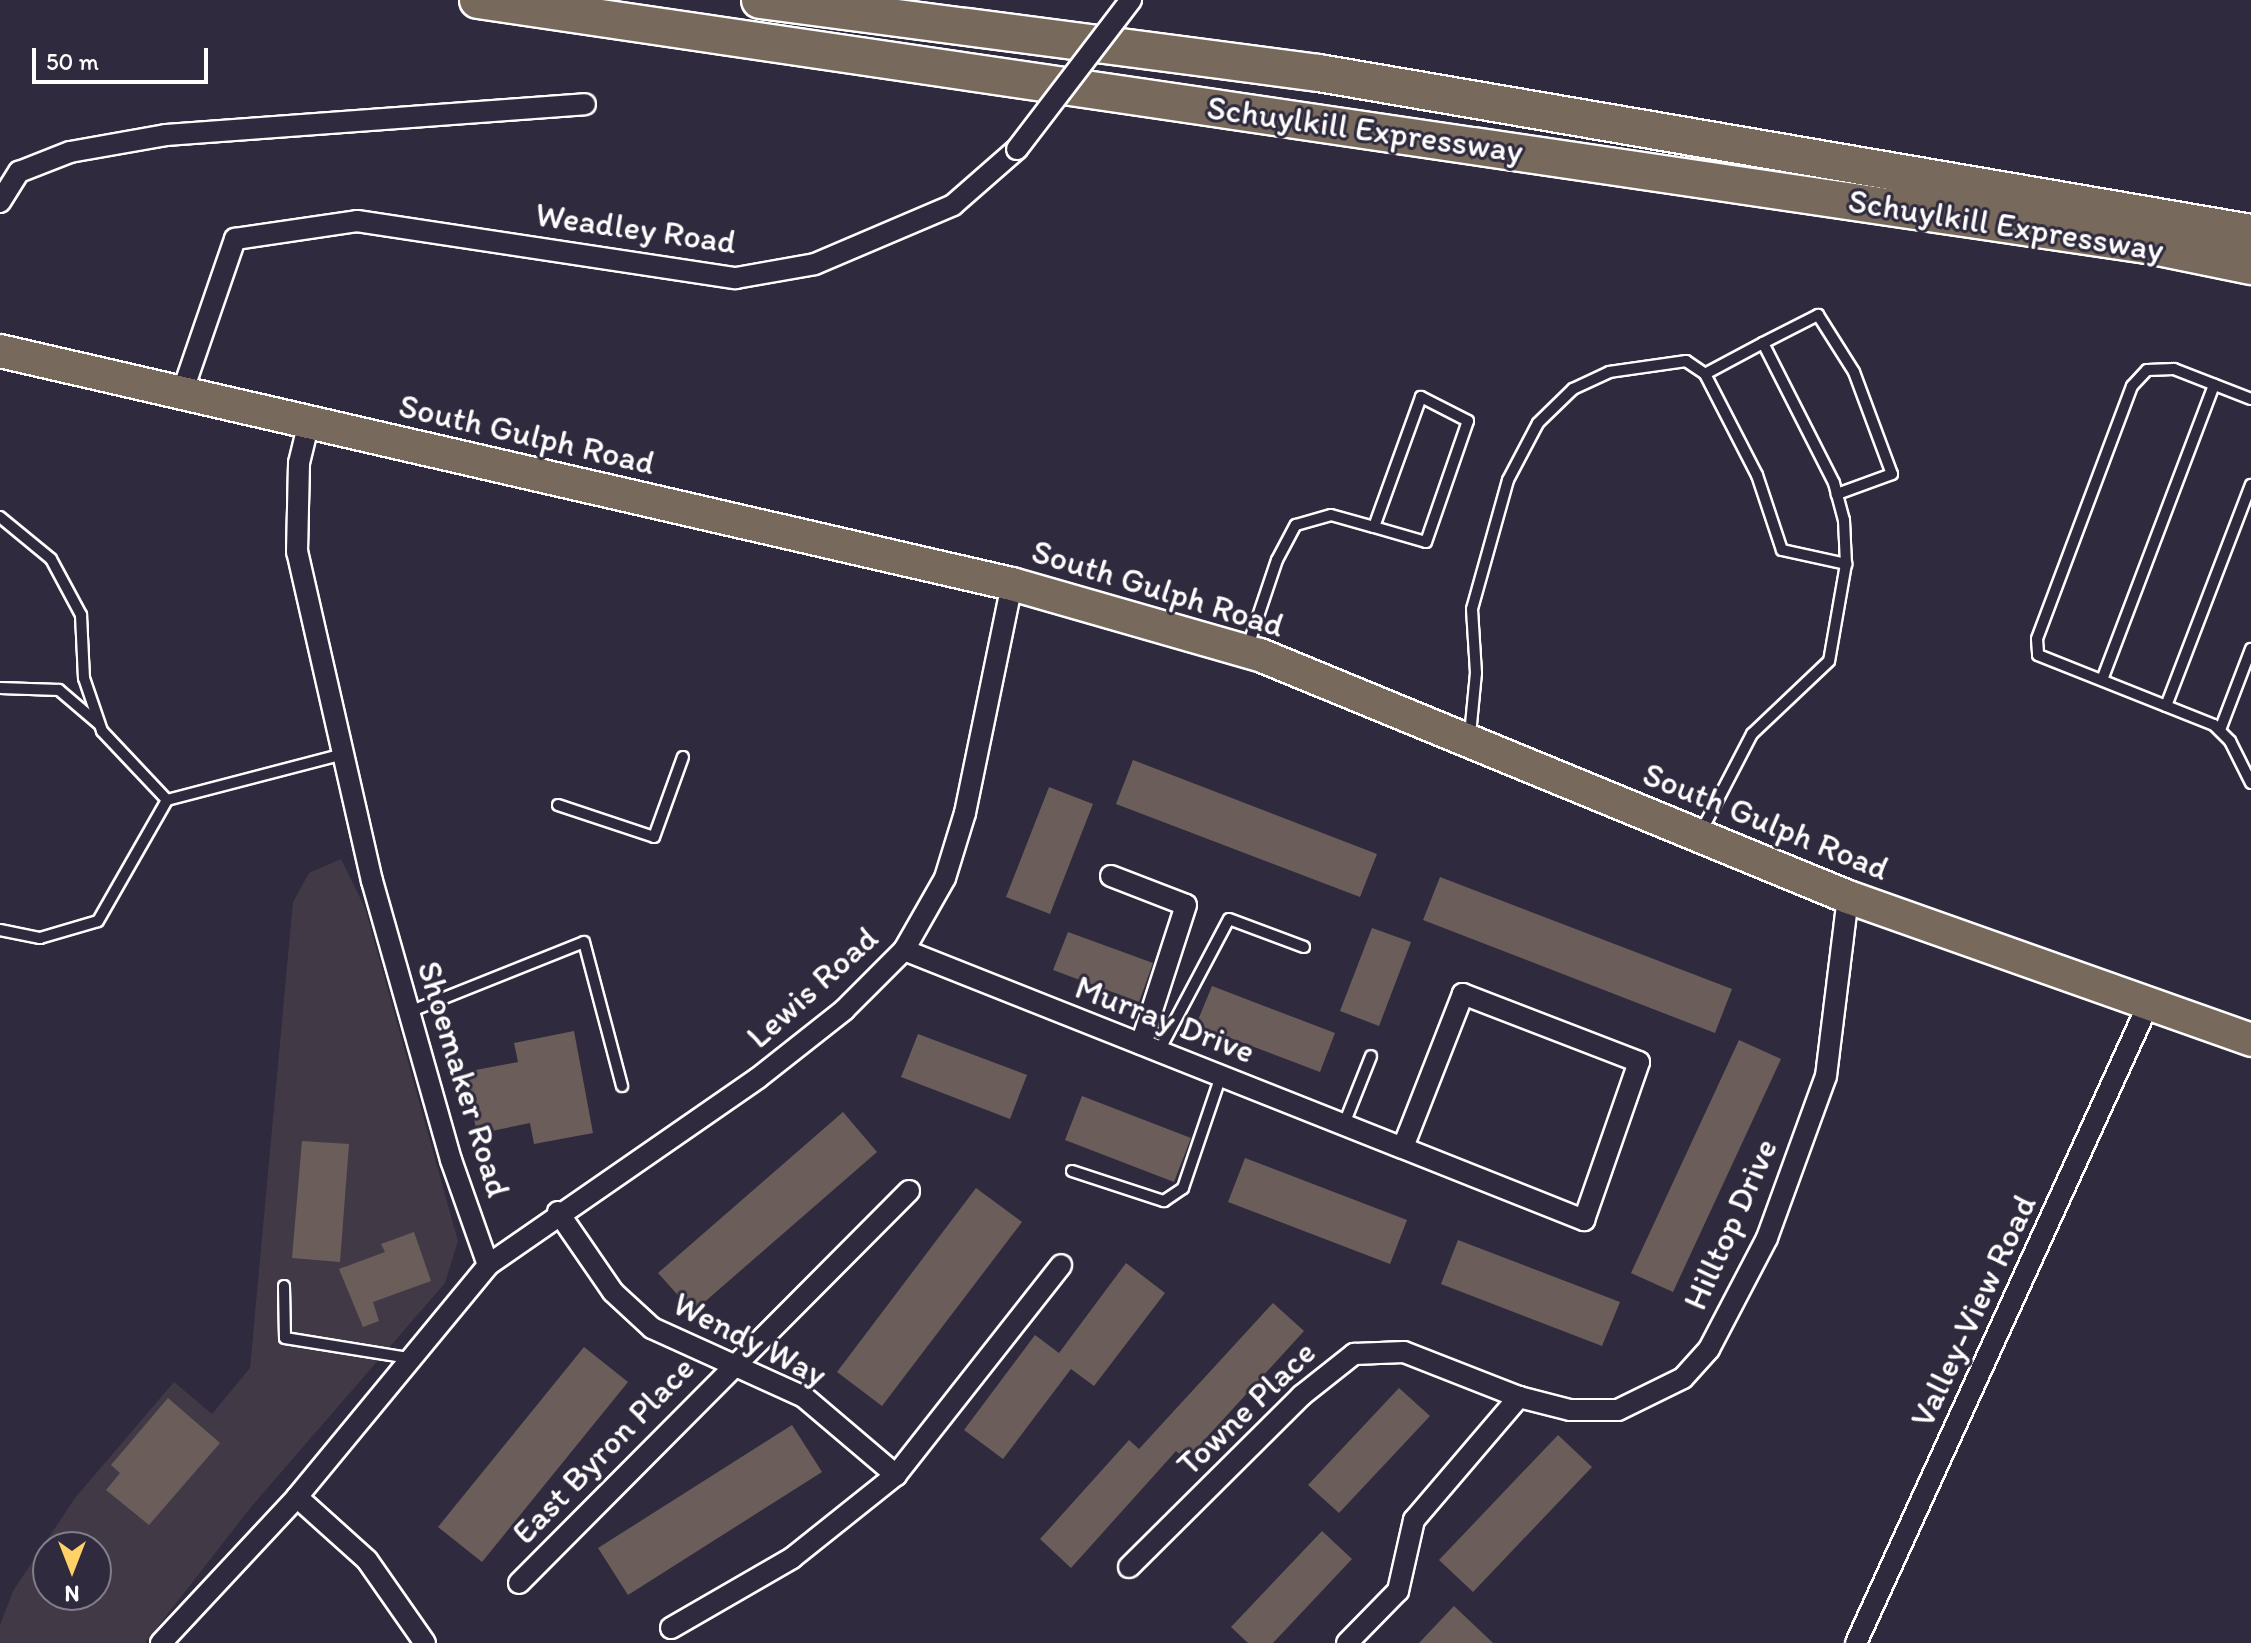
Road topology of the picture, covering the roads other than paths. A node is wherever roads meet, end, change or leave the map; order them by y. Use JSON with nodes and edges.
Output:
{"nodes":[{"id":1,"x":478,"y":0,"type":"edge"},
{"id":2,"x":760,"y":0,"type":"edge"},
{"id":3,"x":1131,"y":0,"type":"edge"},
{"id":4,"x":585,"y":104,"type":"dead end"},
{"id":5,"x":0,"y":202,"type":"edge"},
{"id":6,"x":2251,"y":233,"type":"edge"},
{"id":7,"x":2251,"y":266,"type":"edge"},
{"id":8,"x":1763,"y":343,"type":"junction"},
{"id":9,"x":0,"y":351,"type":"edge"},
{"id":10,"x":1705,"y":374,"type":"junction"},
{"id":11,"x":2214,"y":385,"type":"junction"},
{"id":12,"x":183,"y":390,"type":"junction"},
{"id":13,"x":2251,"y":399,"type":"edge"},
{"id":14,"x":309,"y":422,"type":"junction"},
{"id":15,"x":2251,"y":485,"type":"edge"},
{"id":16,"x":1837,"y":494,"type":"junction"},
{"id":17,"x":0,"y":517,"type":"edge"},
{"id":18,"x":1374,"y":527,"type":"junction"},
{"id":19,"x":1846,"y":564,"type":"junction"},
{"id":20,"x":1012,"y":584,"type":"junction"},
{"id":21,"x":2251,"y":649,"type":"edge"},
{"id":22,"x":1247,"y":651,"type":"junction"},
{"id":23,"x":2102,"y":680,"type":"junction"},
{"id":24,"x":0,"y":688,"type":"edge"},
{"id":25,"x":2166,"y":706,"type":"junction"},
{"id":26,"x":101,"y":725,"type":"junction"},
{"id":27,"x":2220,"y":730,"type":"junction"},
{"id":28,"x":1469,"y":741,"type":"junction"},
{"id":29,"x":343,"y":754,"type":"junction"},
{"id":30,"x":683,"y":757,"type":"dead end"},
{"id":31,"x":2251,"y":783,"type":"edge"},
{"id":32,"x":167,"y":800,"type":"junction"},
{"id":33,"x":558,"y":805,"type":"dead end"},
{"id":34,"x":1699,"y":836,"type":"junction"},
{"id":35,"x":1111,"y":876,"type":"dead end"},
{"id":36,"x":1848,"y":897,"type":"junction"},
{"id":37,"x":0,"y":930,"type":"edge"},
{"id":38,"x":1304,"y":947,"type":"dead end"},
{"id":39,"x":904,"y":950,"type":"junction"},
{"id":40,"x":2148,"y":1005,"type":"junction"},
{"id":41,"x":409,"y":1012,"type":"junction"},
{"id":42,"x":2251,"y":1040,"type":"edge"},
{"id":43,"x":1150,"y":1048,"type":"junction"},
{"id":44,"x":1371,"y":1056,"type":"dead end"},
{"id":45,"x":1221,"y":1076,"type":"junction"},
{"id":46,"x":622,"y":1086,"type":"dead end"},
{"id":47,"x":1344,"y":1124,"type":"junction"},
{"id":48,"x":1403,"y":1147,"type":"junction"},
{"id":49,"x":1072,"y":1171,"type":"dead end"},
{"id":50,"x":909,"y":1191,"type":"dead end"},
{"id":51,"x":558,"y":1212,"type":"junction"},
{"id":52,"x":488,"y":1265,"type":"junction"},
{"id":53,"x":1061,"y":1265,"type":"dead end"},
{"id":54,"x":284,"y":1286,"type":"dead end"},
{"id":55,"x":409,"y":1358,"type":"junction"},
{"id":56,"x":734,"y":1362,"type":"junction"},
{"id":57,"x":1519,"y":1397,"type":"junction"},
{"id":58,"x":896,"y":1475,"type":"junction"},
{"id":59,"x":297,"y":1497,"type":"junction"},
{"id":60,"x":1129,"y":1567,"type":"dead end"},
{"id":61,"x":519,"y":1583,"type":"dead end"},
{"id":62,"x":671,"y":1628,"type":"dead end"},
{"id":63,"x":161,"y":1643,"type":"edge"},
{"id":64,"x":425,"y":1643,"type":"edge"},
{"id":65,"x":1347,"y":1643,"type":"edge"},
{"id":66,"x":1856,"y":1643,"type":"edge"}],
"edges":[{"from":1,"to":7,"type":"highway","name":"Schuylkill Expressway"},
{"from":2,"to":6,"type":"highway","name":"Schuylkill Expressway"},
{"from":3,"to":12,"type":"street","name":"Weadley Road","bridge":true},
{"from":4,"to":5,"type":"street"},
{"from":8,"to":10,"type":"lane"},
{"from":8,"to":16,"type":"lane"},
{"from":8,"to":16,"type":"lane"},
{"from":9,"to":12,"type":"main road","name":"South Gulph Road"},
{"from":10,"to":19,"type":"lane"},
{"from":10,"to":28,"type":"lane"},
{"from":11,"to":13,"type":"lane"},
{"from":11,"to":23,"type":"lane"},
{"from":11,"to":23,"type":"lane"},
{"from":12,"to":14,"type":"main road","name":"South Gulph Road"},
{"from":14,"to":20,"type":"main road","name":"South Gulph Road"},
{"from":14,"to":29,"type":"street","name":"Shoemaker Road"},
{"from":15,"to":25,"type":"lane"},
{"from":16,"to":19,"type":"lane"},
{"from":17,"to":26,"type":"lane"},
{"from":18,"to":18,"type":"lane"},
{"from":18,"to":22,"type":"lane"},
{"from":19,"to":34,"type":"lane"},
{"from":20,"to":22,"type":"main road","name":"South Gulph Road"},
{"from":20,"to":39,"type":"street","name":"Lewis Road"},
{"from":21,"to":27,"type":"lane"},
{"from":22,"to":28,"type":"main road","name":"South Gulph Road"},
{"from":23,"to":25,"type":"lane"},
{"from":24,"to":26,"type":"lane"},
{"from":25,"to":27,"type":"lane"},
{"from":26,"to":32,"type":"lane"},
{"from":27,"to":31,"type":"lane"},
{"from":28,"to":34,"type":"main road","name":"South Gulph Road"},
{"from":29,"to":32,"type":"lane"},
{"from":29,"to":41,"type":"street","name":"Shoemaker Road"},
{"from":30,"to":33,"type":"lane"},
{"from":32,"to":37,"type":"lane"},
{"from":34,"to":36,"type":"main road","name":"South Gulph Road"},
{"from":35,"to":43,"type":"street"},
{"from":36,"to":40,"type":"main road","name":"South Gulph Road"},
{"from":36,"to":57,"type":"street","name":"Hilltop Drive"},
{"from":38,"to":43,"type":"lane"},
{"from":39,"to":43,"type":"street","name":"Murray Drive"},
{"from":39,"to":51,"type":"street","name":"Lewis Road"},
{"from":40,"to":42,"type":"main road","name":"South Gulph Road"},
{"from":40,"to":66,"type":"street","name":"Valley-View Road"},
{"from":41,"to":46,"type":"lane"},
{"from":41,"to":52,"type":"street","name":"Shoemaker Road"},
{"from":43,"to":45,"type":"street","name":"Murray Drive"},
{"from":44,"to":47,"type":"lane"},
{"from":45,"to":47,"type":"street","name":"Murray Drive"},
{"from":45,"to":49,"type":"lane"},
{"from":47,"to":48,"type":"street","name":"Murray Drive"},
{"from":48,"to":48,"type":"street","name":"Murray Drive"},
{"from":50,"to":56,"type":"street","name":"East Byron Place"},
{"from":51,"to":52,"type":"street","name":"Lewis Road"},
{"from":51,"to":56,"type":"street","name":"Wendy Way"},
{"from":52,"to":55,"type":"street"},
{"from":53,"to":58,"type":"street"},
{"from":54,"to":55,"type":"lane"},
{"from":55,"to":59,"type":"street"},
{"from":56,"to":58,"type":"street","name":"Wendy Way"},
{"from":56,"to":61,"type":"street","name":"East Byron Place"},
{"from":57,"to":60,"type":"street","name":"Towne Place"},
{"from":57,"to":65,"type":"street"},
{"from":58,"to":62,"type":"street"},
{"from":59,"to":63,"type":"street"},
{"from":59,"to":64,"type":"street"}]}
